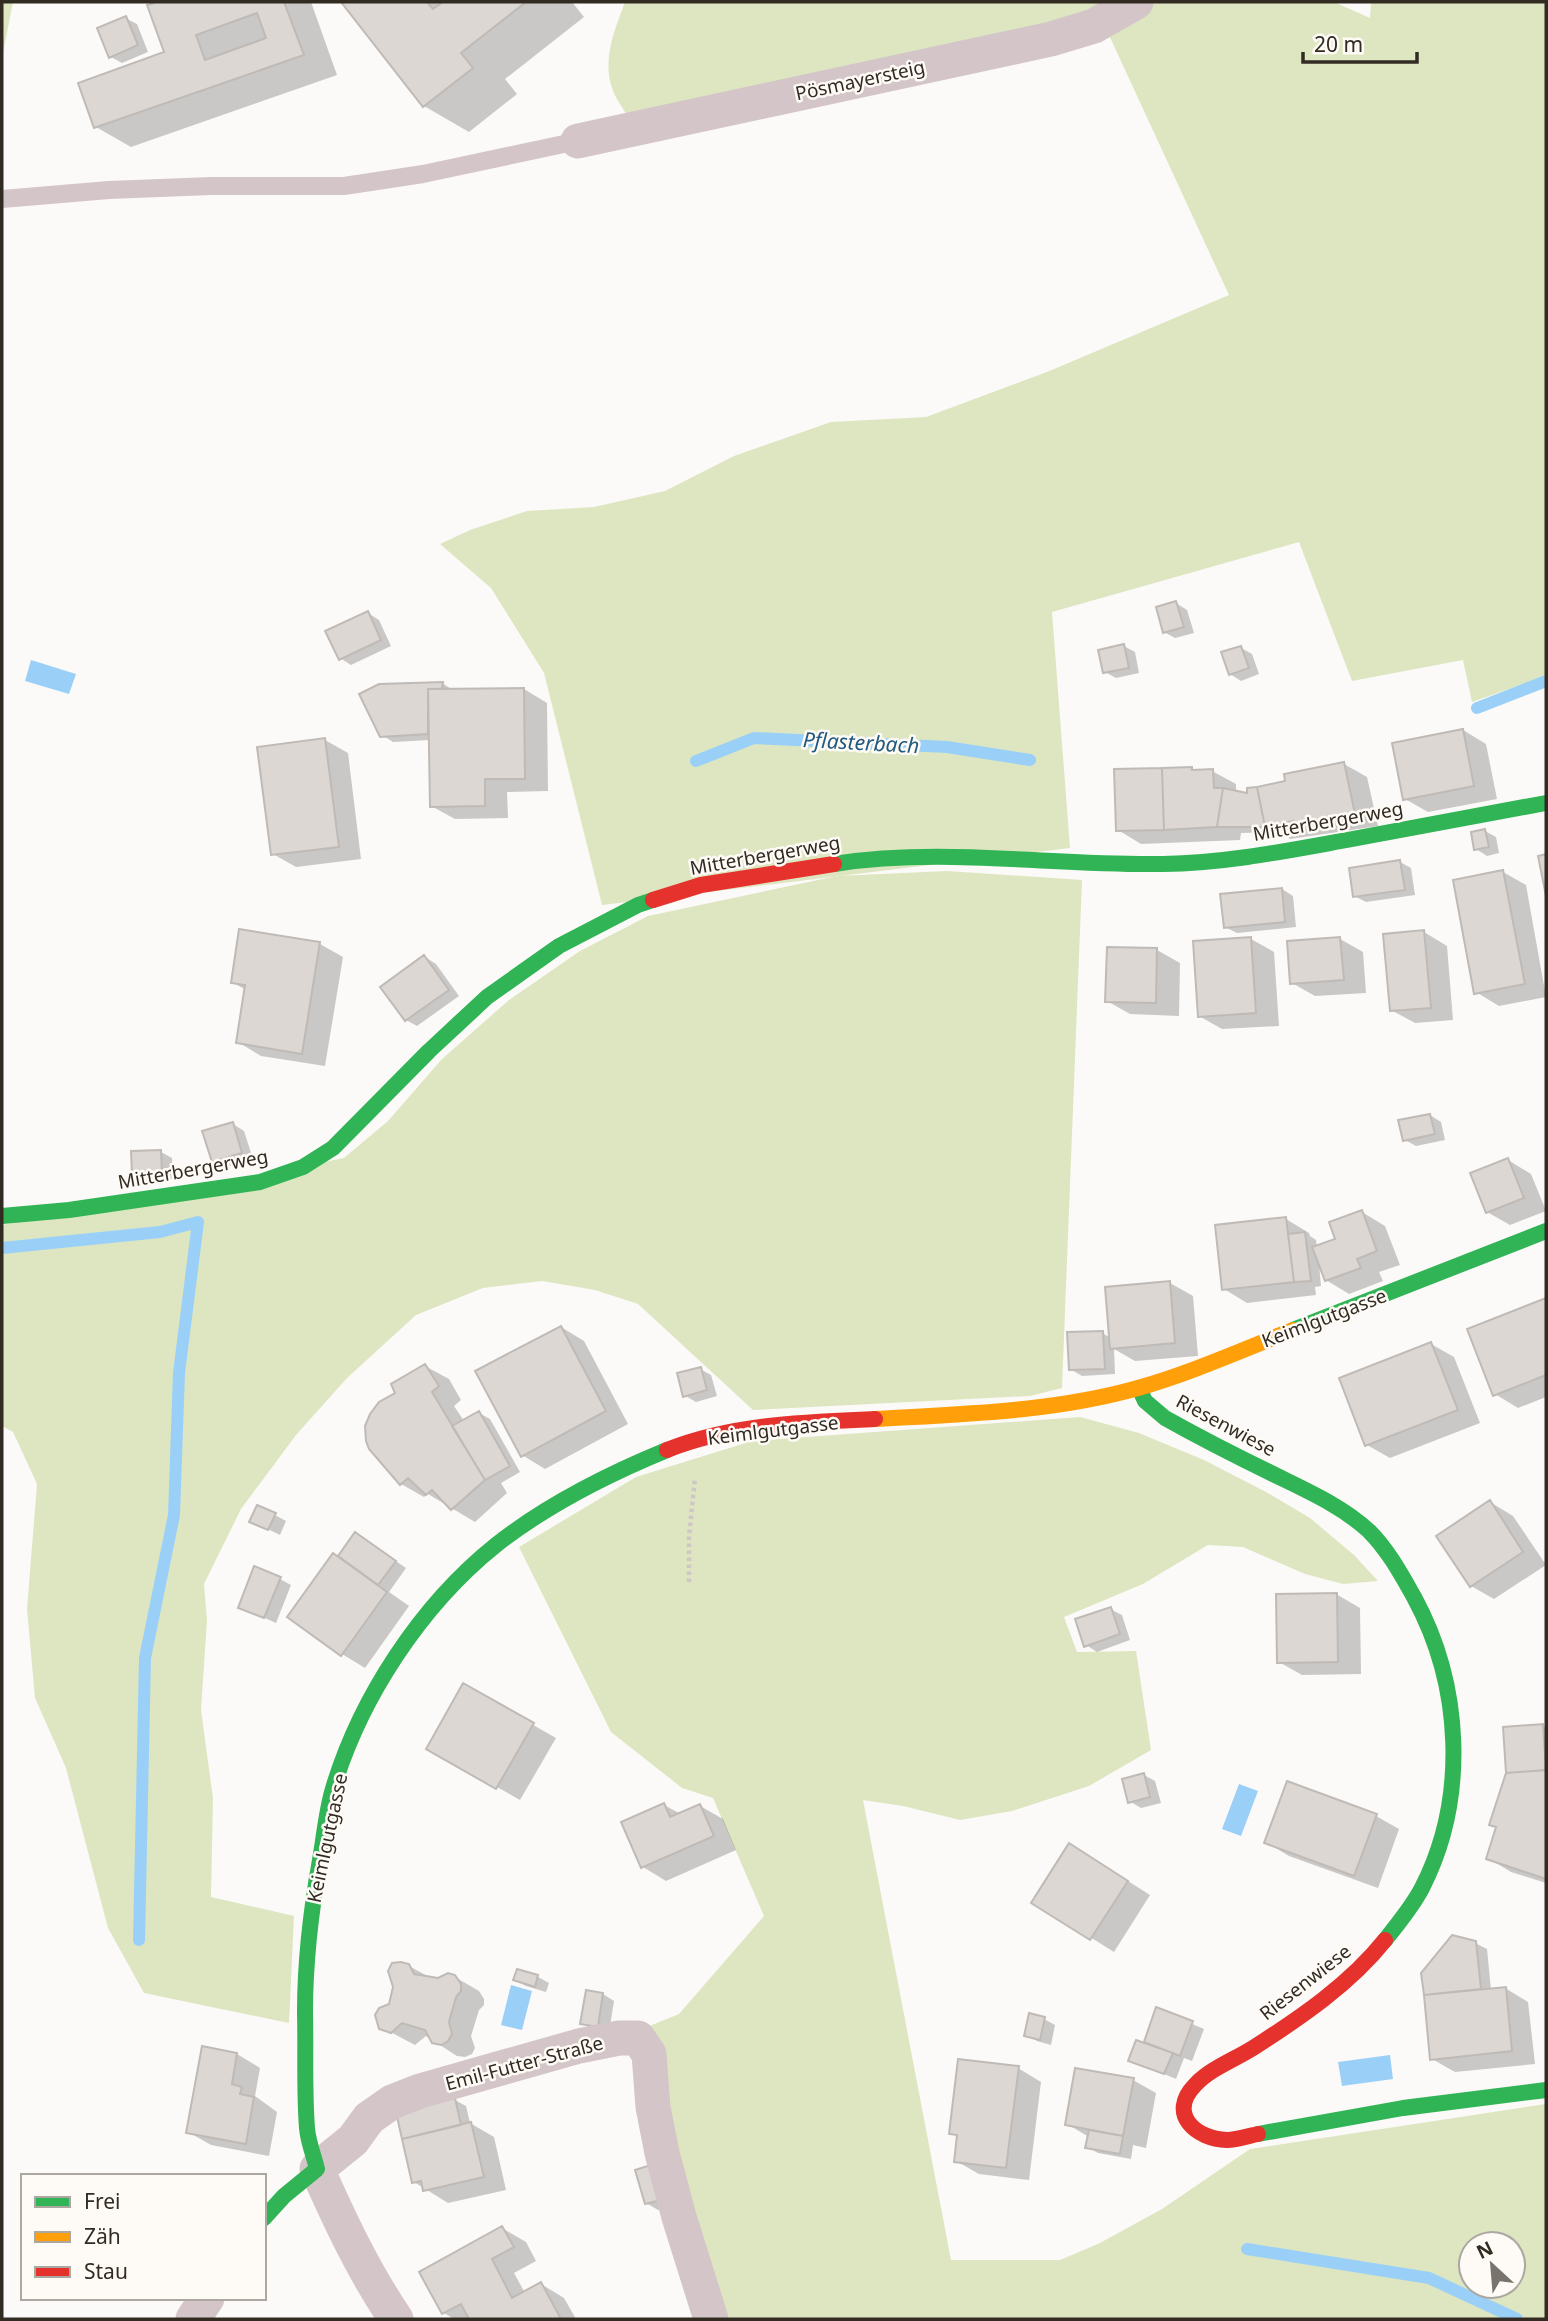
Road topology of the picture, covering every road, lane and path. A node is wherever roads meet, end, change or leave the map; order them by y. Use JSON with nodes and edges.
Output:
{"nodes":[{"id":1,"x":1136,"y":2,"type":"edge"},
{"id":2,"x":578,"y":141,"type":"joint"},
{"id":3,"x":2,"y":199,"type":"edge"},
{"id":4,"x":1546,"y":803,"type":"edge"},
{"id":5,"x":2,"y":1216,"type":"edge"},
{"id":6,"x":1546,"y":1231,"type":"edge"},
{"id":7,"x":1139,"y":1388,"type":"junction"},
{"id":8,"x":691,"y":1441,"type":"junction"},
{"id":9,"x":688,"y":1582,"type":"dead end"},
{"id":10,"x":1546,"y":2090,"type":"edge"},
{"id":11,"x":317,"y":2169,"type":"junction"},
{"id":12,"x":266,"y":2216,"type":"edge"},
{"id":13,"x":206,"y":2300,"type":"edge"},
{"id":14,"x":193,"y":2319,"type":"edge"},
{"id":15,"x":396,"y":2319,"type":"edge"},
{"id":16,"x":711,"y":2319,"type":"edge"}],
"edges":[{"from":1,"to":2,"type":"street","name":"Pösmayersteig"},
{"from":2,"to":3,"type":"lane"},
{"from":4,"to":5,"type":"street","name":"Mitterbergerweg"},
{"from":6,"to":7,"type":"street","name":"Keimlgutgasse"},
{"from":7,"to":8,"type":"street","name":"Keimlgutgasse"},
{"from":7,"to":10,"type":"street","name":"Riesenwiese"},
{"from":8,"to":9,"type":"path"},
{"from":8,"to":11,"type":"street","name":"Keimlgutgasse"},
{"from":11,"to":12,"type":"street"},
{"from":11,"to":15,"type":"street"},
{"from":11,"to":16,"type":"street","name":"Emil-Futter-Straße"},
{"from":13,"to":14,"type":"street"}]}
